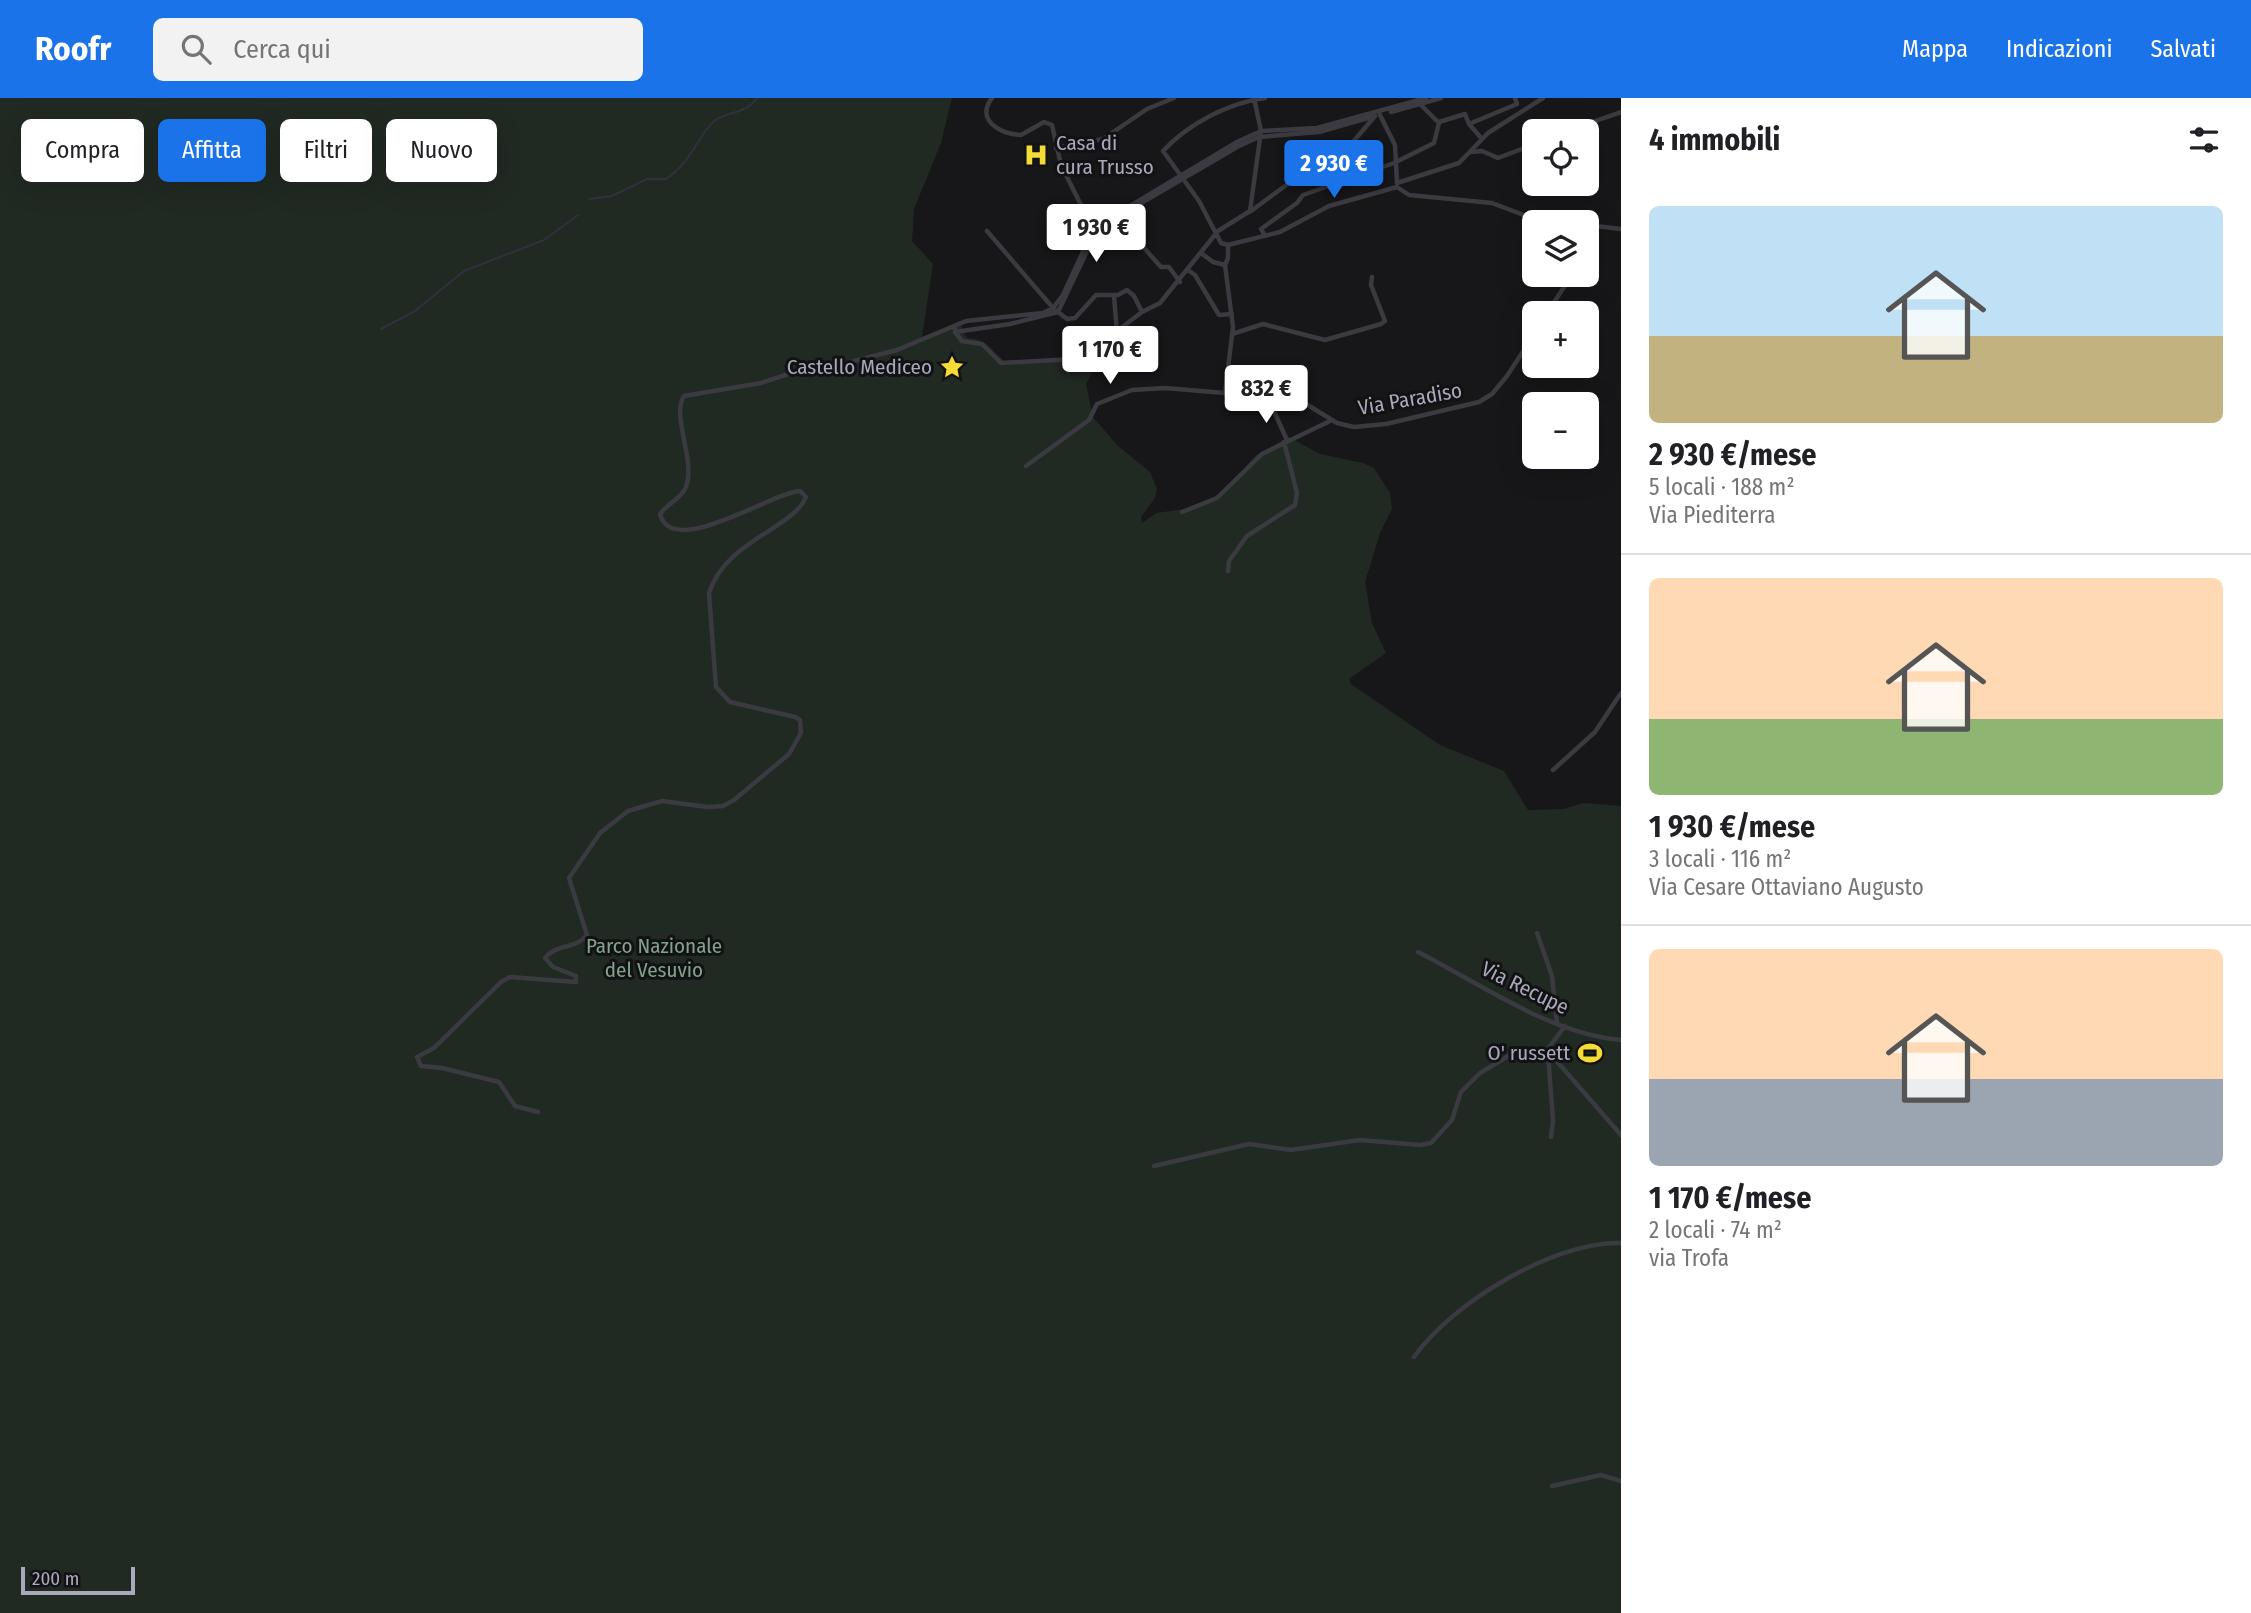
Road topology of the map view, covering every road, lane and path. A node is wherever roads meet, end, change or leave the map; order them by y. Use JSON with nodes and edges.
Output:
{"nodes":[{"id":1,"x":992,"y":98,"type":"edge"},
{"id":2,"x":1174,"y":98,"type":"edge"},
{"id":3,"x":1265,"y":98,"type":"edge"},
{"id":4,"x":1399,"y":98,"type":"edge"},
{"id":5,"x":1426,"y":98,"type":"edge"},
{"id":6,"x":1441,"y":98,"type":"edge"},
{"id":7,"x":1543,"y":98,"type":"edge"},
{"id":8,"x":1254,"y":99,"type":"edge"},
{"id":9,"x":1516,"y":101,"type":"edge"},
{"id":10,"x":1421,"y":105,"type":"junction"},
{"id":11,"x":1406,"y":107,"type":"junction"},
{"id":12,"x":1521,"y":112,"type":"junction"},
{"id":13,"x":1621,"y":112,"type":"edge"},
{"id":14,"x":1377,"y":115,"type":"junction"},
{"id":15,"x":1599,"y":120,"type":"edge"},
{"id":16,"x":1438,"y":122,"type":"junction"},
{"id":17,"x":1469,"y":124,"type":"junction"},
{"id":18,"x":1260,"y":134,"type":"junction"},
{"id":19,"x":1482,"y":139,"type":"junction"},
{"id":20,"x":1056,"y":148,"type":"junction"},
{"id":21,"x":1522,"y":149,"type":"edge"},
{"id":22,"x":1470,"y":152,"type":"junction"},
{"id":23,"x":1394,"y":163,"type":"junction"},
{"id":24,"x":1181,"y":178,"type":"junction"},
{"id":25,"x":1397,"y":185,"type":"junction"},
{"id":26,"x":1250,"y":211,"type":"junction"},
{"id":27,"x":1522,"y":214,"type":"edge"},
{"id":28,"x":1599,"y":226,"type":"edge"},
{"id":29,"x":1621,"y":229,"type":"edge"},
{"id":30,"x":1099,"y":230,"type":"junction"},
{"id":31,"x":987,"y":231,"type":"dead end"},
{"id":32,"x":1215,"y":234,"type":"junction"},
{"id":33,"x":1265,"y":236,"type":"junction"},
{"id":34,"x":1228,"y":245,"type":"junction"},
{"id":35,"x":1201,"y":253,"type":"junction"},
{"id":36,"x":1225,"y":265,"type":"junction"},
{"id":37,"x":1188,"y":270,"type":"junction"},
{"id":38,"x":1372,"y":276,"type":"dead end"},
{"id":39,"x":1181,"y":282,"type":"junction"},
{"id":40,"x":1114,"y":296,"type":"junction"},
{"id":41,"x":1055,"y":310,"type":"junction"},
{"id":42,"x":1142,"y":312,"type":"junction"},
{"id":43,"x":1232,"y":314,"type":"junction"},
{"id":44,"x":955,"y":329,"type":"junction"},
{"id":45,"x":1116,"y":332,"type":"junction"},
{"id":46,"x":1232,"y":334,"type":"junction"},
{"id":47,"x":1522,"y":353,"type":"edge"},
{"id":48,"x":1225,"y":393,"type":"junction"},
{"id":49,"x":1268,"y":397,"type":"junction"},
{"id":50,"x":1331,"y":421,"type":"junction"},
{"id":51,"x":1286,"y":441,"type":"junction"},
{"id":52,"x":1026,"y":466,"type":"dead end"},
{"id":53,"x":1182,"y":512,"type":"dead end"},
{"id":54,"x":1228,"y":571,"type":"dead end"},
{"id":55,"x":1621,"y":693,"type":"edge"},
{"id":56,"x":1553,"y":770,"type":"dead end"},
{"id":57,"x":1537,"y":933,"type":"dead end"},
{"id":58,"x":1418,"y":952,"type":"dead end"},
{"id":59,"x":1557,"y":1023,"type":"junction"},
{"id":60,"x":1565,"y":1026,"type":"junction"},
{"id":61,"x":1621,"y":1040,"type":"edge"},
{"id":62,"x":1547,"y":1051,"type":"junction"},
{"id":63,"x":538,"y":1112,"type":"dead end"},
{"id":64,"x":1621,"y":1135,"type":"edge"},
{"id":65,"x":1550,"y":1137,"type":"dead end"},
{"id":66,"x":1154,"y":1166,"type":"dead end"},
{"id":67,"x":1621,"y":1243,"type":"edge"},
{"id":68,"x":1414,"y":1357,"type":"dead end"},
{"id":69,"x":1621,"y":1481,"type":"edge"},
{"id":70,"x":1552,"y":1486,"type":"dead end"}],
"edges":[{"from":1,"to":20,"type":"street"},
{"from":2,"to":20,"type":"street"},
{"from":3,"to":8,"type":"street"},
{"from":4,"to":11,"type":"street"},
{"from":5,"to":11,"type":"street"},
{"from":6,"to":10,"type":"street"},
{"from":7,"to":12,"type":"street"},
{"from":8,"to":18,"type":"street"},
{"from":8,"to":24,"type":"street"},
{"from":9,"to":12,"type":"street"},
{"from":9,"to":17,"type":"street"},
{"from":10,"to":11,"type":"street"},
{"from":10,"to":16,"type":"street"},
{"from":11,"to":14,"type":"street"},
{"from":11,"to":18,"type":"street"},
{"from":12,"to":19,"type":"street"},
{"from":13,"to":15,"type":"street"},
{"from":14,"to":18,"type":"street"},
{"from":14,"to":23,"type":"street"},
{"from":14,"to":26,"type":"street"},
{"from":16,"to":17,"type":"street"},
{"from":16,"to":23,"type":"street"},
{"from":17,"to":19,"type":"street"},
{"from":18,"to":24,"type":"street"},
{"from":18,"to":26,"type":"street"},
{"from":19,"to":22,"type":"street"},
{"from":20,"to":30,"type":"street"},
{"from":21,"to":22,"type":"street"},
{"from":22,"to":25,"type":"street"},
{"from":23,"to":25,"type":"street"},
{"from":23,"to":33,"type":"street"},
{"from":24,"to":30,"type":"street"},
{"from":24,"to":32,"type":"street"},
{"from":25,"to":27,"type":"street"},
{"from":25,"to":33,"type":"street"},
{"from":26,"to":32,"type":"street"},
{"from":28,"to":29,"type":"street"},
{"from":30,"to":39,"type":"street"},
{"from":30,"to":41,"type":"street"},
{"from":31,"to":41,"type":"street"},
{"from":32,"to":34,"type":"street"},
{"from":32,"to":35,"type":"street"},
{"from":33,"to":34,"type":"street"},
{"from":34,"to":36,"type":"street"},
{"from":35,"to":36,"type":"street"},
{"from":35,"to":37,"type":"street"},
{"from":36,"to":43,"type":"street"},
{"from":37,"to":39,"type":"street"},
{"from":37,"to":43,"type":"street"},
{"from":38,"to":46,"type":"street"},
{"from":39,"to":42,"type":"street"},
{"from":40,"to":41,"type":"street"},
{"from":40,"to":42,"type":"street"},
{"from":40,"to":45,"type":"street"},
{"from":41,"to":44,"type":"street"},
{"from":41,"to":44,"type":"street"},
{"from":42,"to":45,"type":"street"},
{"from":43,"to":46,"type":"street"},
{"from":44,"to":45,"type":"street"},
{"from":44,"to":63,"type":"street"},
{"from":46,"to":48,"type":"street"},
{"from":47,"to":50,"type":"street","name":"Via Paradiso"},
{"from":48,"to":49,"type":"street","name":"Via Paradiso"},
{"from":48,"to":52,"type":"street","name":"Via Paradiso"},
{"from":49,"to":50,"type":"street","name":"Via Paradiso"},
{"from":49,"to":51,"type":"street"},
{"from":50,"to":51,"type":"street"},
{"from":51,"to":53,"type":"street"},
{"from":51,"to":54,"type":"street"},
{"from":55,"to":56,"type":"street"},
{"from":57,"to":59,"type":"street"},
{"from":58,"to":59,"type":"street","name":"Via Recupe"},
{"from":59,"to":60,"type":"street","name":"Via Recupe"},
{"from":60,"to":61,"type":"street","name":"Via Recupe"},
{"from":60,"to":62,"type":"street"},
{"from":62,"to":64,"type":"street"},
{"from":62,"to":65,"type":"street"},
{"from":62,"to":66,"type":"street"},
{"from":67,"to":68,"type":"street"},
{"from":69,"to":70,"type":"street"}]}
